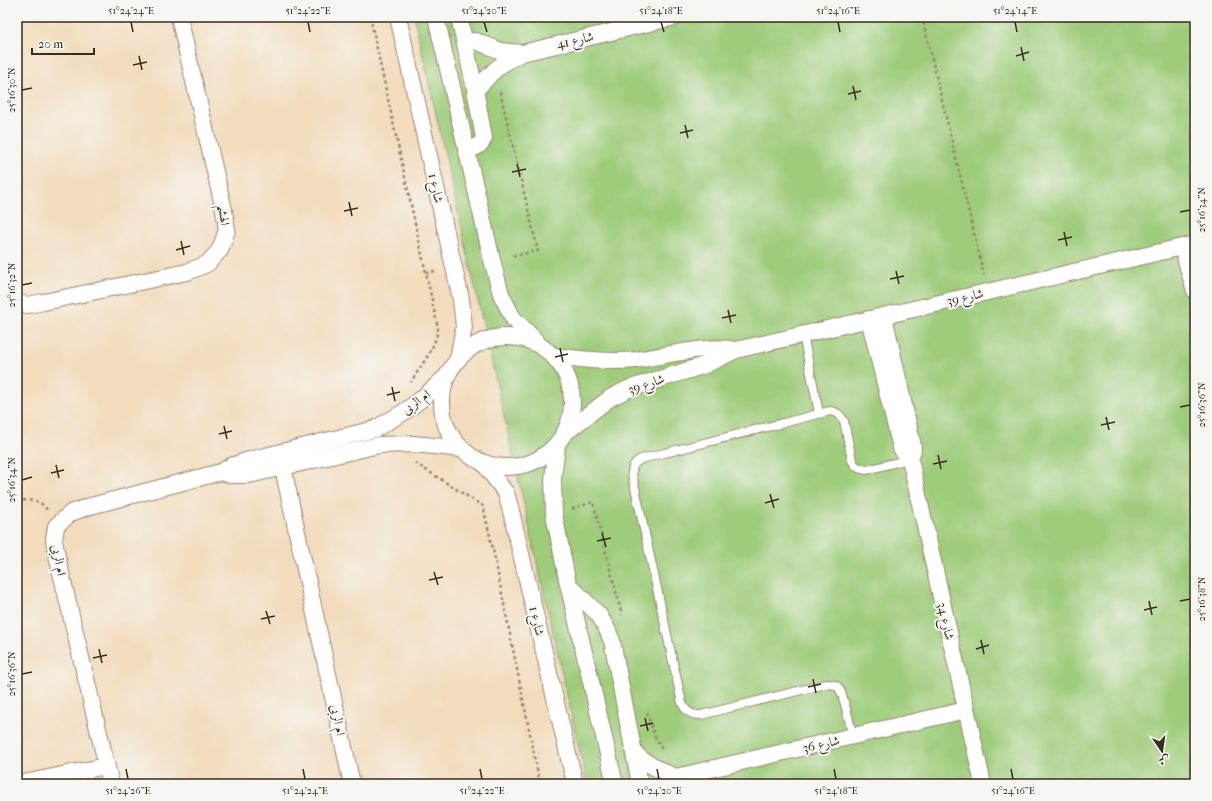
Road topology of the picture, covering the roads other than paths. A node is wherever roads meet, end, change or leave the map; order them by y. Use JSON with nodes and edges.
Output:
{"nodes":[{"id":1,"x":179,"y":17,"type":"edge"},
{"id":2,"x":398,"y":17,"type":"edge"},
{"id":3,"x":436,"y":17,"type":"edge"},
{"id":4,"x":459,"y":17,"type":"edge"},
{"id":5,"x":675,"y":17,"type":"edge"},
{"id":6,"x":465,"y":42,"type":"junction"},
{"id":7,"x":522,"y":53,"type":"junction"},
{"id":8,"x":475,"y":89,"type":"junction"},
{"id":9,"x":466,"y":150,"type":"junction"},
{"id":10,"x":1189,"y":245,"type":"edge"},
{"id":11,"x":1195,"y":291,"type":"edge"},
{"id":12,"x":17,"y":302,"type":"edge"},
{"id":13,"x":877,"y":318,"type":"junction"},
{"id":14,"x":803,"y":335,"type":"junction"},
{"id":15,"x":736,"y":350,"type":"junction"},
{"id":16,"x":547,"y":351,"type":"junction"},
{"id":17,"x":458,"y":359,"type":"junction"},
{"id":18,"x":447,"y":376,"type":"junction"},
{"id":19,"x":820,"y":413,"type":"junction"},
{"id":20,"x":561,"y":439,"type":"junction"},
{"id":21,"x":461,"y":449,"type":"junction"},
{"id":22,"x":910,"y":458,"type":"junction"},
{"id":23,"x":485,"y":465,"type":"junction"},
{"id":24,"x":283,"y":468,"type":"junction"},
{"id":25,"x":221,"y":472,"type":"junction"},
{"id":26,"x":568,"y":584,"type":"junction"},
{"id":27,"x":966,"y":710,"type":"junction"},
{"id":28,"x":853,"y":736,"type":"junction"},
{"id":29,"x":634,"y":753,"type":"junction"},
{"id":30,"x":106,"y":766,"type":"junction"},
{"id":31,"x":671,"y":780,"type":"edge"},
{"id":32,"x":573,"y":782,"type":"edge"},
{"id":33,"x":19,"y":784,"type":"edge"},
{"id":34,"x":111,"y":784,"type":"edge"},
{"id":35,"x":352,"y":784,"type":"edge"},
{"id":36,"x":615,"y":784,"type":"edge"},
{"id":37,"x":640,"y":784,"type":"edge"},
{"id":38,"x":983,"y":784,"type":"edge"}],
"edges":[{"from":1,"to":12,"type":"street","name":"الهشم"},
{"from":2,"to":17,"type":"street","name":"شارع 1"},
{"from":3,"to":9,"type":"street"},
{"from":4,"to":6,"type":"street"},
{"from":5,"to":7,"type":"street","name":"شارع 41"},
{"from":6,"to":7,"type":"street","name":"شارع 41"},
{"from":6,"to":8,"type":"street"},
{"from":7,"to":8,"type":"street","name":"شارع 41"},
{"from":8,"to":9,"type":"street"},
{"from":9,"to":16,"type":"street"},
{"from":10,"to":11,"type":"street"},
{"from":10,"to":13,"type":"street","name":"شارع 39"},
{"from":13,"to":14,"type":"street","name":"شارع 39"},
{"from":13,"to":22,"type":"street","name":"شارع 34"},
{"from":14,"to":15,"type":"street","name":"شارع 39"},
{"from":14,"to":19,"type":"lane"},
{"from":15,"to":16,"type":"street","name":"شارع 39"},
{"from":15,"to":20,"type":"street","name":"شارع 39"},
{"from":16,"to":17,"type":"street"},
{"from":16,"to":20,"type":"street"},
{"from":17,"to":18,"type":"street"},
{"from":18,"to":21,"type":"street"},
{"from":18,"to":25,"type":"street","name":"ام الربى"},
{"from":19,"to":22,"type":"lane"},
{"from":19,"to":28,"type":"lane"},
{"from":20,"to":23,"type":"street"},
{"from":20,"to":26,"type":"street"},
{"from":21,"to":23,"type":"street"},
{"from":21,"to":24,"type":"street","name":"ام الربى"},
{"from":22,"to":27,"type":"street","name":"شارع 34"},
{"from":23,"to":32,"type":"street","name":"شارع 1"},
{"from":24,"to":25,"type":"street","name":"ام الربى"},
{"from":24,"to":35,"type":"street","name":"ام الربى"},
{"from":25,"to":30,"type":"street","name":"ام الربى"},
{"from":26,"to":29,"type":"street"},
{"from":26,"to":36,"type":"street"},
{"from":27,"to":28,"type":"street","name":"شارع 36"},
{"from":27,"to":38,"type":"street","name":"شارع 34"},
{"from":28,"to":31,"type":"street","name":"شارع 36"},
{"from":29,"to":31,"type":"street","name":"شارع 36"},
{"from":29,"to":37,"type":"street"},
{"from":30,"to":33,"type":"street"},
{"from":30,"to":34,"type":"street","name":"ام الربى"}]}
